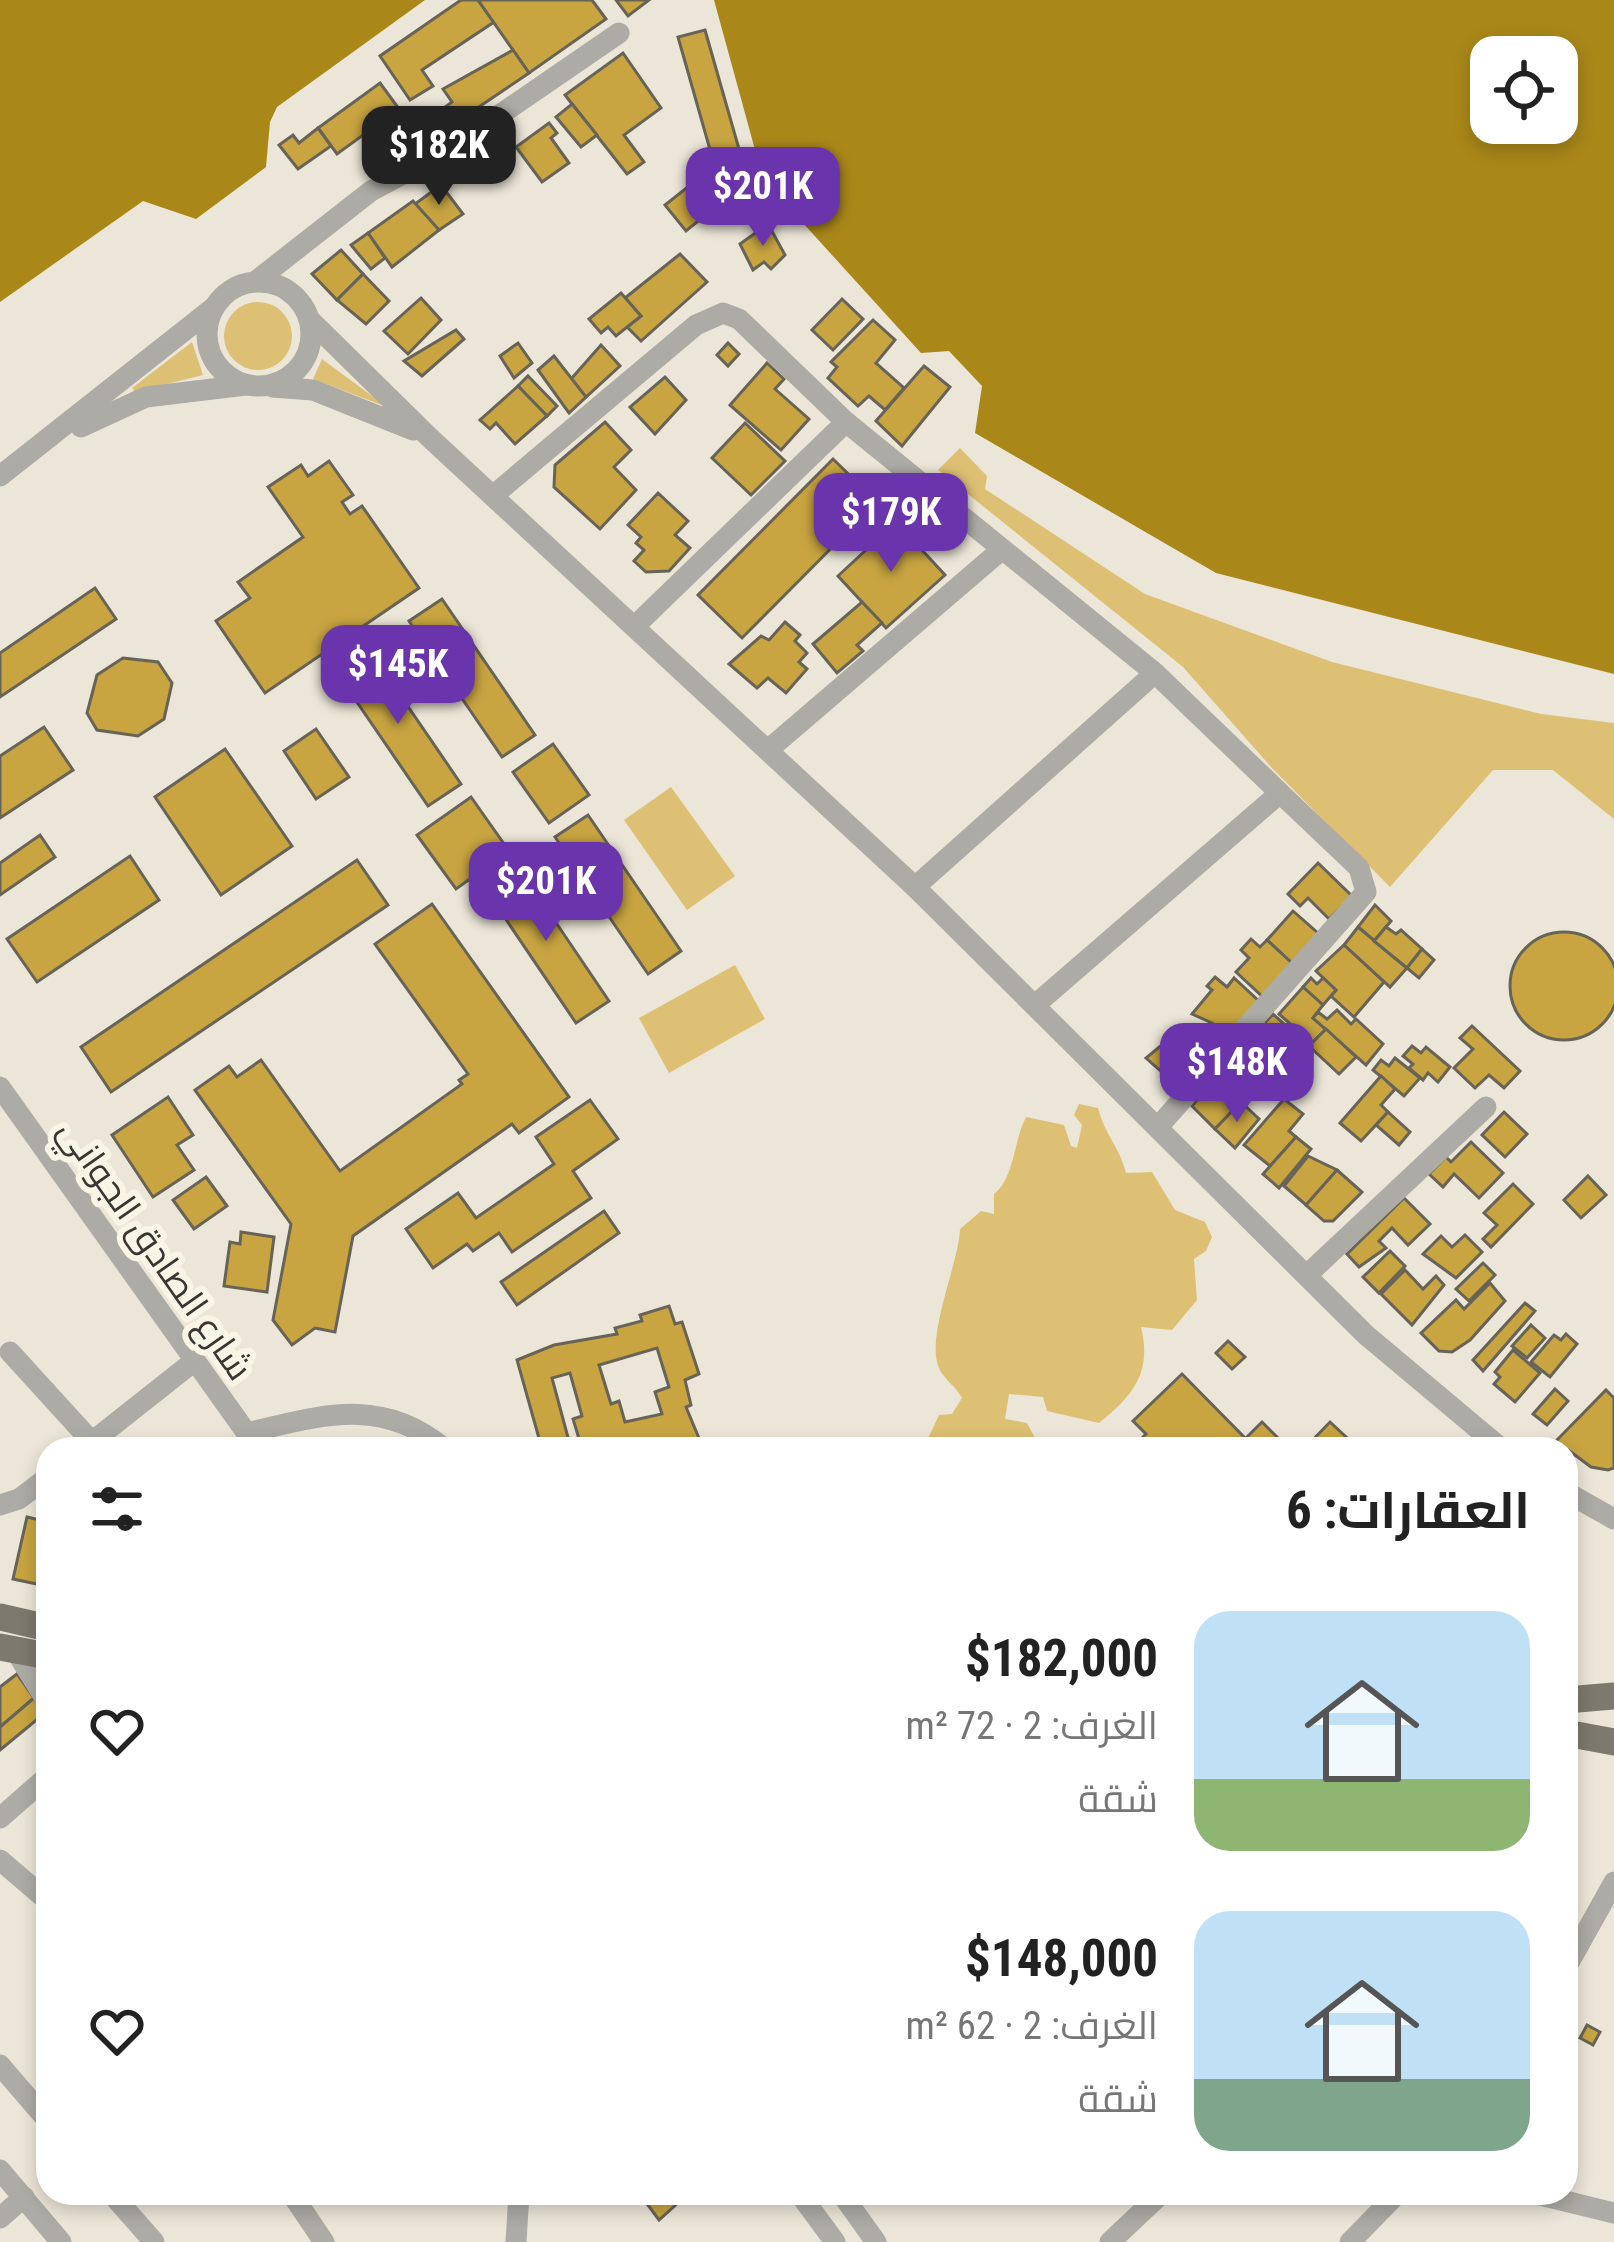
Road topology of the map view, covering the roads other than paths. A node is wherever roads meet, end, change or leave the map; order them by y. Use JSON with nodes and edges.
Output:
{"nodes":[{"id":1,"x":619,"y":33,"type":"dead end"},
{"id":2,"x":256,"y":281,"type":"junction"},
{"id":3,"x":214,"y":308,"type":"junction"},
{"id":4,"x":310,"y":321,"type":"junction"},
{"id":5,"x":254,"y":386,"type":"junction"},
{"id":6,"x":846,"y":422,"type":"junction"},
{"id":7,"x":430,"y":438,"type":"junction"},
{"id":8,"x":53,"y":439,"type":"junction"},
{"id":9,"x":0,"y":476,"type":"edge"},
{"id":10,"x":495,"y":494,"type":"junction"},
{"id":11,"x":1000,"y":551,"type":"junction"},
{"id":12,"x":636,"y":625,"type":"junction"},
{"id":13,"x":1155,"y":673,"type":"junction"},
{"id":14,"x":768,"y":750,"type":"junction"},
{"id":15,"x":1280,"y":793,"type":"junction"},
{"id":16,"x":916,"y":887,"type":"junction"},
{"id":17,"x":1034,"y":1005,"type":"junction"},
{"id":18,"x":0,"y":1087,"type":"edge"},
{"id":19,"x":1486,"y":1107,"type":"dead end"},
{"id":20,"x":1158,"y":1127,"type":"junction"},
{"id":21,"x":1307,"y":1275,"type":"junction"},
{"id":22,"x":10,"y":1352,"type":"dead end"},
{"id":23,"x":194,"y":1362,"type":"junction"},
{"id":24,"x":80,"y":1437,"type":"edge"},
{"id":25,"x":98,"y":1437,"type":"edge"},
{"id":26,"x":249,"y":1437,"type":"edge"},
{"id":27,"x":264,"y":1437,"type":"edge"},
{"id":28,"x":428,"y":1437,"type":"edge"},
{"id":29,"x":1487,"y":1437,"type":"edge"},
{"id":30,"x":36,"y":1486,"type":"edge"},
{"id":31,"x":1578,"y":1498,"type":"edge"},
{"id":32,"x":0,"y":1505,"type":"edge"},
{"id":33,"x":1611,"y":1513,"type":"edge"},
{"id":34,"x":0,"y":1617,"type":"edge"},
{"id":35,"x":36,"y":1625,"type":"edge"},
{"id":36,"x":8,"y":1648,"type":"edge"},
{"id":37,"x":36,"y":1686,"type":"edge"},
{"id":38,"x":1614,"y":1696,"type":"edge"},
{"id":39,"x":1578,"y":1699,"type":"edge"},
{"id":40,"x":1578,"y":1735,"type":"edge"},
{"id":41,"x":1614,"y":1742,"type":"edge"},
{"id":42,"x":36,"y":1786,"type":"edge"},
{"id":43,"x":0,"y":1818,"type":"edge"},
{"id":44,"x":0,"y":1860,"type":"edge"},
{"id":45,"x":1614,"y":1882,"type":"edge"},
{"id":46,"x":36,"y":1890,"type":"edge"},
{"id":47,"x":1578,"y":1946,"type":"edge"},
{"id":48,"x":0,"y":2065,"type":"edge"},
{"id":49,"x":36,"y":2106,"type":"edge"},
{"id":50,"x":0,"y":2170,"type":"edge"},
{"id":51,"x":24,"y":2197,"type":"junction"},
{"id":52,"x":1578,"y":2204,"type":"edge"},
{"id":53,"x":122,"y":2205,"type":"edge"},
{"id":54,"x":299,"y":2205,"type":"edge"},
{"id":55,"x":518,"y":2205,"type":"edge"},
{"id":56,"x":808,"y":2205,"type":"edge"},
{"id":57,"x":850,"y":2205,"type":"edge"},
{"id":58,"x":1149,"y":2205,"type":"edge"},
{"id":59,"x":1386,"y":2205,"type":"edge"},
{"id":60,"x":1614,"y":2213,"type":"edge"},
{"id":61,"x":0,"y":2218,"type":"edge"},
{"id":62,"x":62,"y":2242,"type":"edge"},
{"id":63,"x":154,"y":2242,"type":"edge"},
{"id":64,"x":324,"y":2242,"type":"edge"},
{"id":65,"x":516,"y":2242,"type":"edge"},
{"id":66,"x":835,"y":2242,"type":"edge"},
{"id":67,"x":876,"y":2242,"type":"edge"},
{"id":68,"x":1109,"y":2242,"type":"edge"},
{"id":69,"x":1350,"y":2242,"type":"edge"}],
"edges":[{"from":1,"to":2,"type":"street"},
{"from":2,"to":3,"type":"street"},
{"from":2,"to":4,"type":"street"},
{"from":3,"to":5,"type":"street"},
{"from":3,"to":8,"type":"street"},
{"from":4,"to":5,"type":"street"},
{"from":4,"to":7,"type":"street"},
{"from":5,"to":7,"type":"street"},
{"from":5,"to":8,"type":"street"},
{"from":6,"to":10,"type":"street"},
{"from":6,"to":11,"type":"street"},
{"from":6,"to":12,"type":"street"},
{"from":7,"to":10,"type":"street"},
{"from":8,"to":9,"type":"street"},
{"from":10,"to":12,"type":"street"},
{"from":11,"to":13,"type":"street"},
{"from":11,"to":14,"type":"street"},
{"from":12,"to":14,"type":"street"},
{"from":13,"to":15,"type":"street"},
{"from":13,"to":16,"type":"street"},
{"from":14,"to":16,"type":"street"},
{"from":15,"to":17,"type":"street"},
{"from":15,"to":20,"type":"street"},
{"from":16,"to":17,"type":"street"},
{"from":17,"to":20,"type":"street"},
{"from":18,"to":23,"type":"street","name":"شارع الصادق الجواني"},
{"from":19,"to":21,"type":"street"},
{"from":20,"to":21,"type":"street"},
{"from":21,"to":29,"type":"street"},
{"from":22,"to":24,"type":"street"},
{"from":23,"to":25,"type":"street"},
{"from":23,"to":26,"type":"street","name":"شارع الصادق الجواني"},
{"from":27,"to":28,"type":"street"},
{"from":30,"to":32,"type":"street"},
{"from":31,"to":33,"type":"street"},
{"from":34,"to":35,"type":"main road"},
{"from":36,"to":37,"type":"street"},
{"from":38,"to":39,"type":"main road"},
{"from":40,"to":41,"type":"main road"},
{"from":42,"to":43,"type":"street"},
{"from":44,"to":46,"type":"street"},
{"from":45,"to":47,"type":"street"},
{"from":48,"to":49,"type":"street"},
{"from":50,"to":51,"type":"street"},
{"from":51,"to":61,"type":"street"},
{"from":51,"to":62,"type":"street"},
{"from":52,"to":60,"type":"street"},
{"from":53,"to":63,"type":"street"},
{"from":54,"to":64,"type":"street"},
{"from":55,"to":65,"type":"street"},
{"from":56,"to":66,"type":"street"},
{"from":57,"to":67,"type":"street"},
{"from":58,"to":68,"type":"street"},
{"from":59,"to":69,"type":"street"}]}
